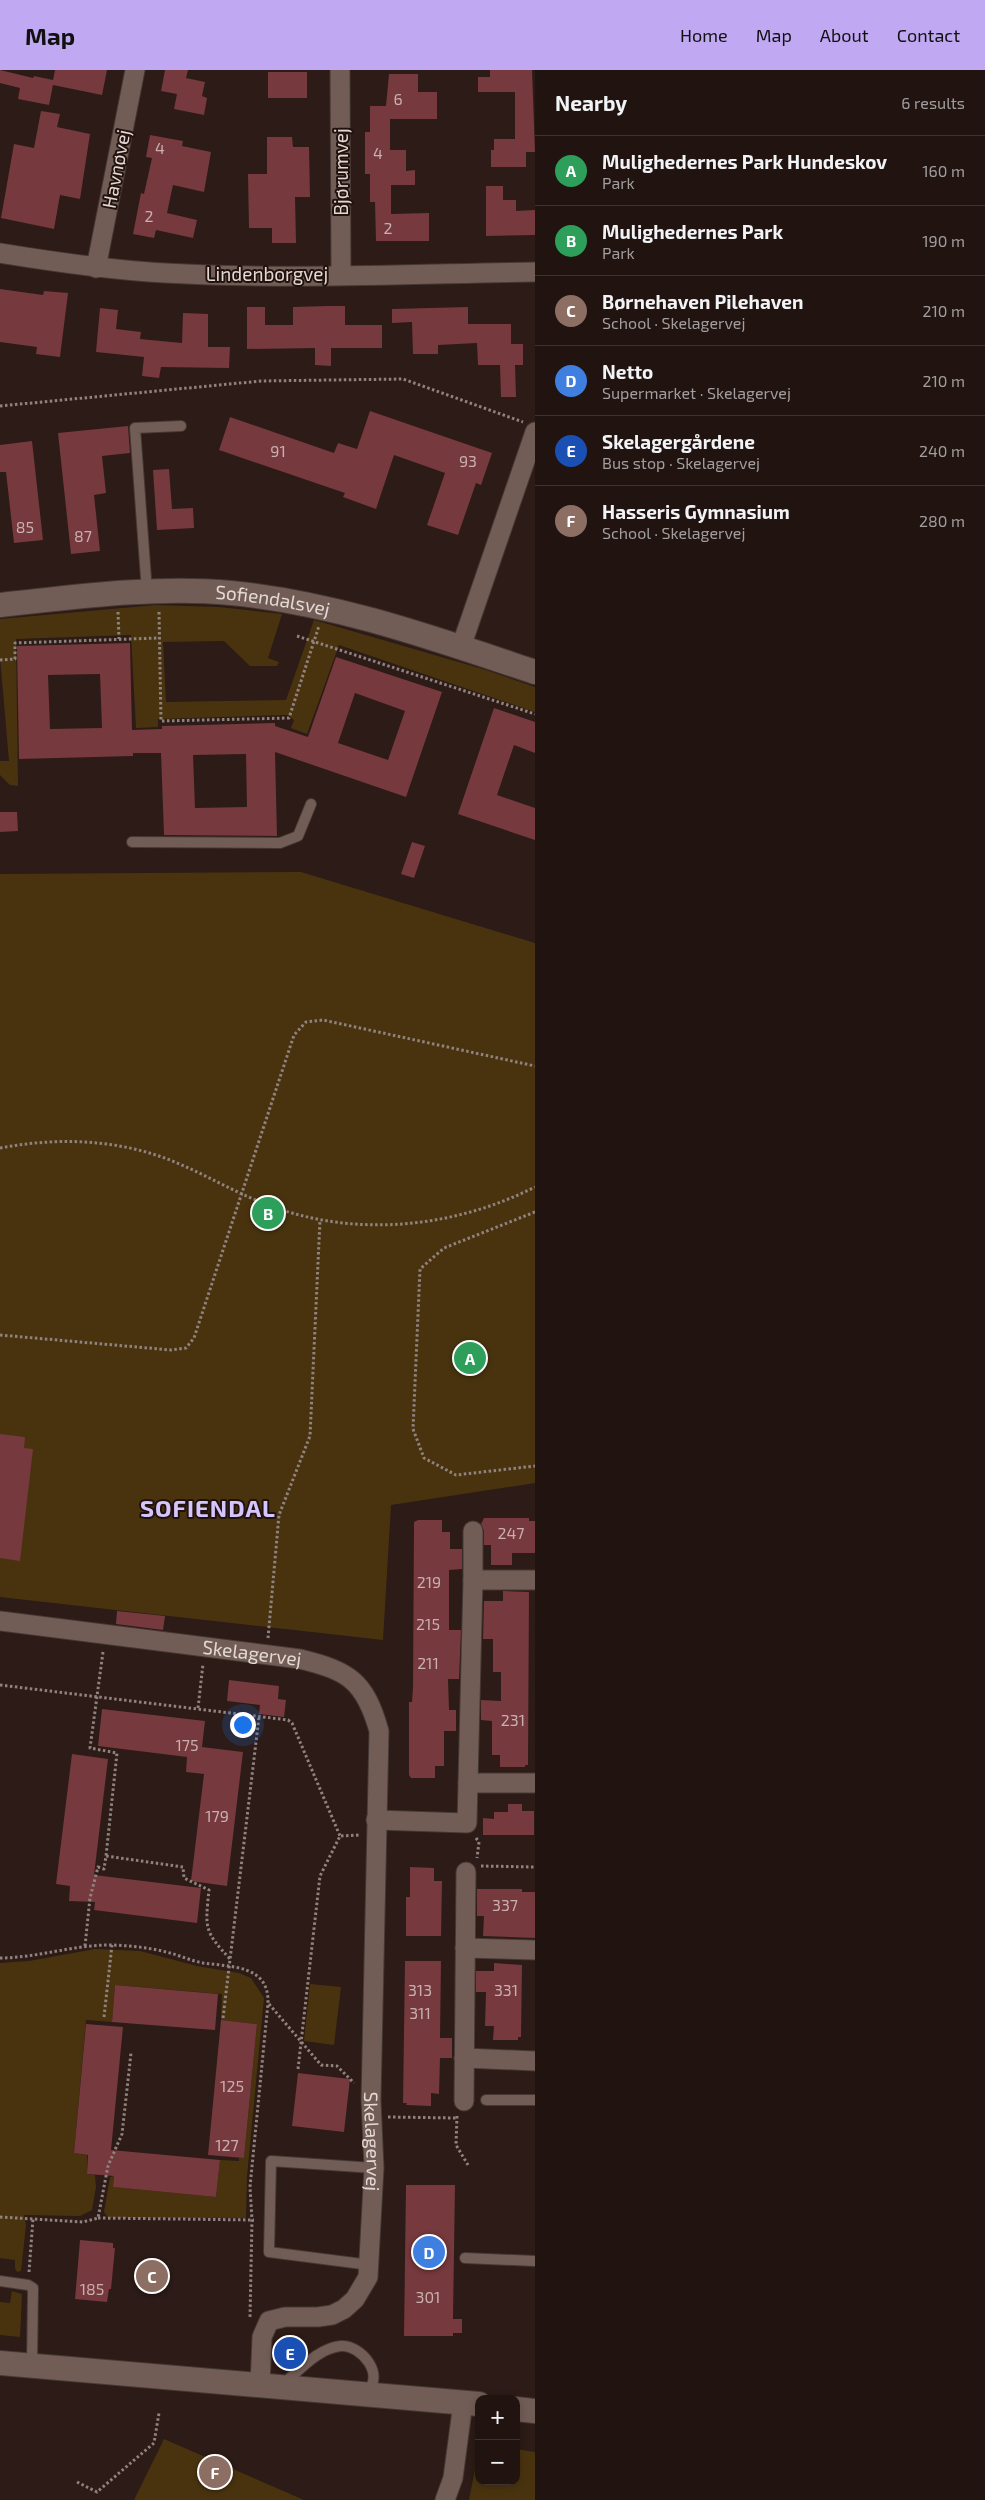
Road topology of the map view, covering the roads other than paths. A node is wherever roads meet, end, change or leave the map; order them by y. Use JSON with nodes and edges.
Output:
{"nodes":[{"id":1,"x":135,"y":70,"type":"edge"},
{"id":2,"x":340,"y":70,"type":"edge"},
{"id":3,"x":0,"y":253,"type":"edge"},
{"id":4,"x":96,"y":268,"type":"junction"},
{"id":5,"x":535,"y":272,"type":"edge"},
{"id":6,"x":341,"y":275,"type":"junction"},
{"id":7,"x":181,"y":426,"type":"dead end"},
{"id":8,"x":531,"y":428,"type":"edge"},
{"id":9,"x":152,"y":592,"type":"junction"},
{"id":10,"x":0,"y":605,"type":"edge"},
{"id":11,"x":461,"y":647,"type":"junction"},
{"id":12,"x":535,"y":672,"type":"edge"},
{"id":13,"x":311,"y":804,"type":"dead end"},
{"id":14,"x":132,"y":842,"type":"dead end"},
{"id":15,"x":473,"y":1530,"type":"dead end"},
{"id":16,"x":473,"y":1580,"type":"junction"},
{"id":17,"x":535,"y":1580,"type":"edge"},
{"id":18,"x":0,"y":1622,"type":"edge"},
{"id":19,"x":468,"y":1783,"type":"junction"},
{"id":20,"x":535,"y":1783,"type":"edge"},
{"id":21,"x":376,"y":1826,"type":"junction"},
{"id":22,"x":466,"y":1872,"type":"dead end"},
{"id":23,"x":466,"y":1948,"type":"junction"},
{"id":24,"x":535,"y":1950,"type":"edge"},
{"id":25,"x":464,"y":2058,"type":"junction"},
{"id":26,"x":535,"y":2061,"type":"edge"},
{"id":27,"x":486,"y":2100,"type":"dead end"},
{"id":28,"x":535,"y":2100,"type":"edge"},
{"id":29,"x":460,"y":2110,"type":"road end"},
{"id":30,"x":374,"y":2168,"type":"junction"},
{"id":31,"x":465,"y":2258,"type":"dead end"},
{"id":32,"x":535,"y":2261,"type":"edge"},
{"id":33,"x":370,"y":2265,"type":"junction"},
{"id":34,"x":0,"y":2281,"type":"edge"},
{"id":35,"x":0,"y":2363,"type":"edge"},
{"id":36,"x":32,"y":2367,"type":"junction"},
{"id":37,"x":269,"y":2387,"type":"junction"},
{"id":38,"x":363,"y":2394,"type":"junction"},
{"id":39,"x":471,"y":2404,"type":"edge"},
{"id":40,"x":520,"y":2409,"type":"edge"},
{"id":41,"x":535,"y":2411,"type":"edge"},
{"id":42,"x":445,"y":2500,"type":"edge"}],
"edges":[{"from":1,"to":4,"type":"street","name":"Havnøvej"},
{"from":2,"to":6,"type":"street","name":"Bjørumvej"},
{"from":3,"to":4,"type":"street","name":"Lindenborgvej"},
{"from":4,"to":6,"type":"street","name":"Lindenborgvej"},
{"from":5,"to":6,"type":"street","name":"Lindenborgvej"},
{"from":7,"to":9,"type":"lane"},
{"from":8,"to":11,"type":"street"},
{"from":9,"to":10,"type":"street","name":"Sofiendalsvej"},
{"from":9,"to":11,"type":"street","name":"Sofiendalsvej"},
{"from":11,"to":12,"type":"street","name":"Sofiendalsvej"},
{"from":13,"to":14,"type":"lane"},
{"from":15,"to":16,"type":"street"},
{"from":16,"to":17,"type":"street"},
{"from":16,"to":19,"type":"street"},
{"from":18,"to":21,"type":"street","name":"Skelagervej"},
{"from":19,"to":20,"type":"street"},
{"from":19,"to":21,"type":"street"},
{"from":21,"to":30,"type":"street","name":"Skelagervej"},
{"from":22,"to":23,"type":"street"},
{"from":23,"to":24,"type":"street"},
{"from":23,"to":25,"type":"street"},
{"from":25,"to":26,"type":"street"},
{"from":25,"to":29,"type":"street"},
{"from":27,"to":28,"type":"lane"},
{"from":30,"to":33,"type":"street","name":"Skelagervej"},
{"from":30,"to":33,"type":"lane"},
{"from":31,"to":32,"type":"lane"},
{"from":33,"to":37,"type":"street","name":"Skelagervej"},
{"from":34,"to":36,"type":"lane"},
{"from":35,"to":36,"type":"street"},
{"from":36,"to":37,"type":"street"},
{"from":37,"to":38,"type":"street"},
{"from":37,"to":38,"type":"lane"},
{"from":38,"to":39,"type":"street"},
{"from":39,"to":42,"type":"street"},
{"from":40,"to":41,"type":"street"}]}
